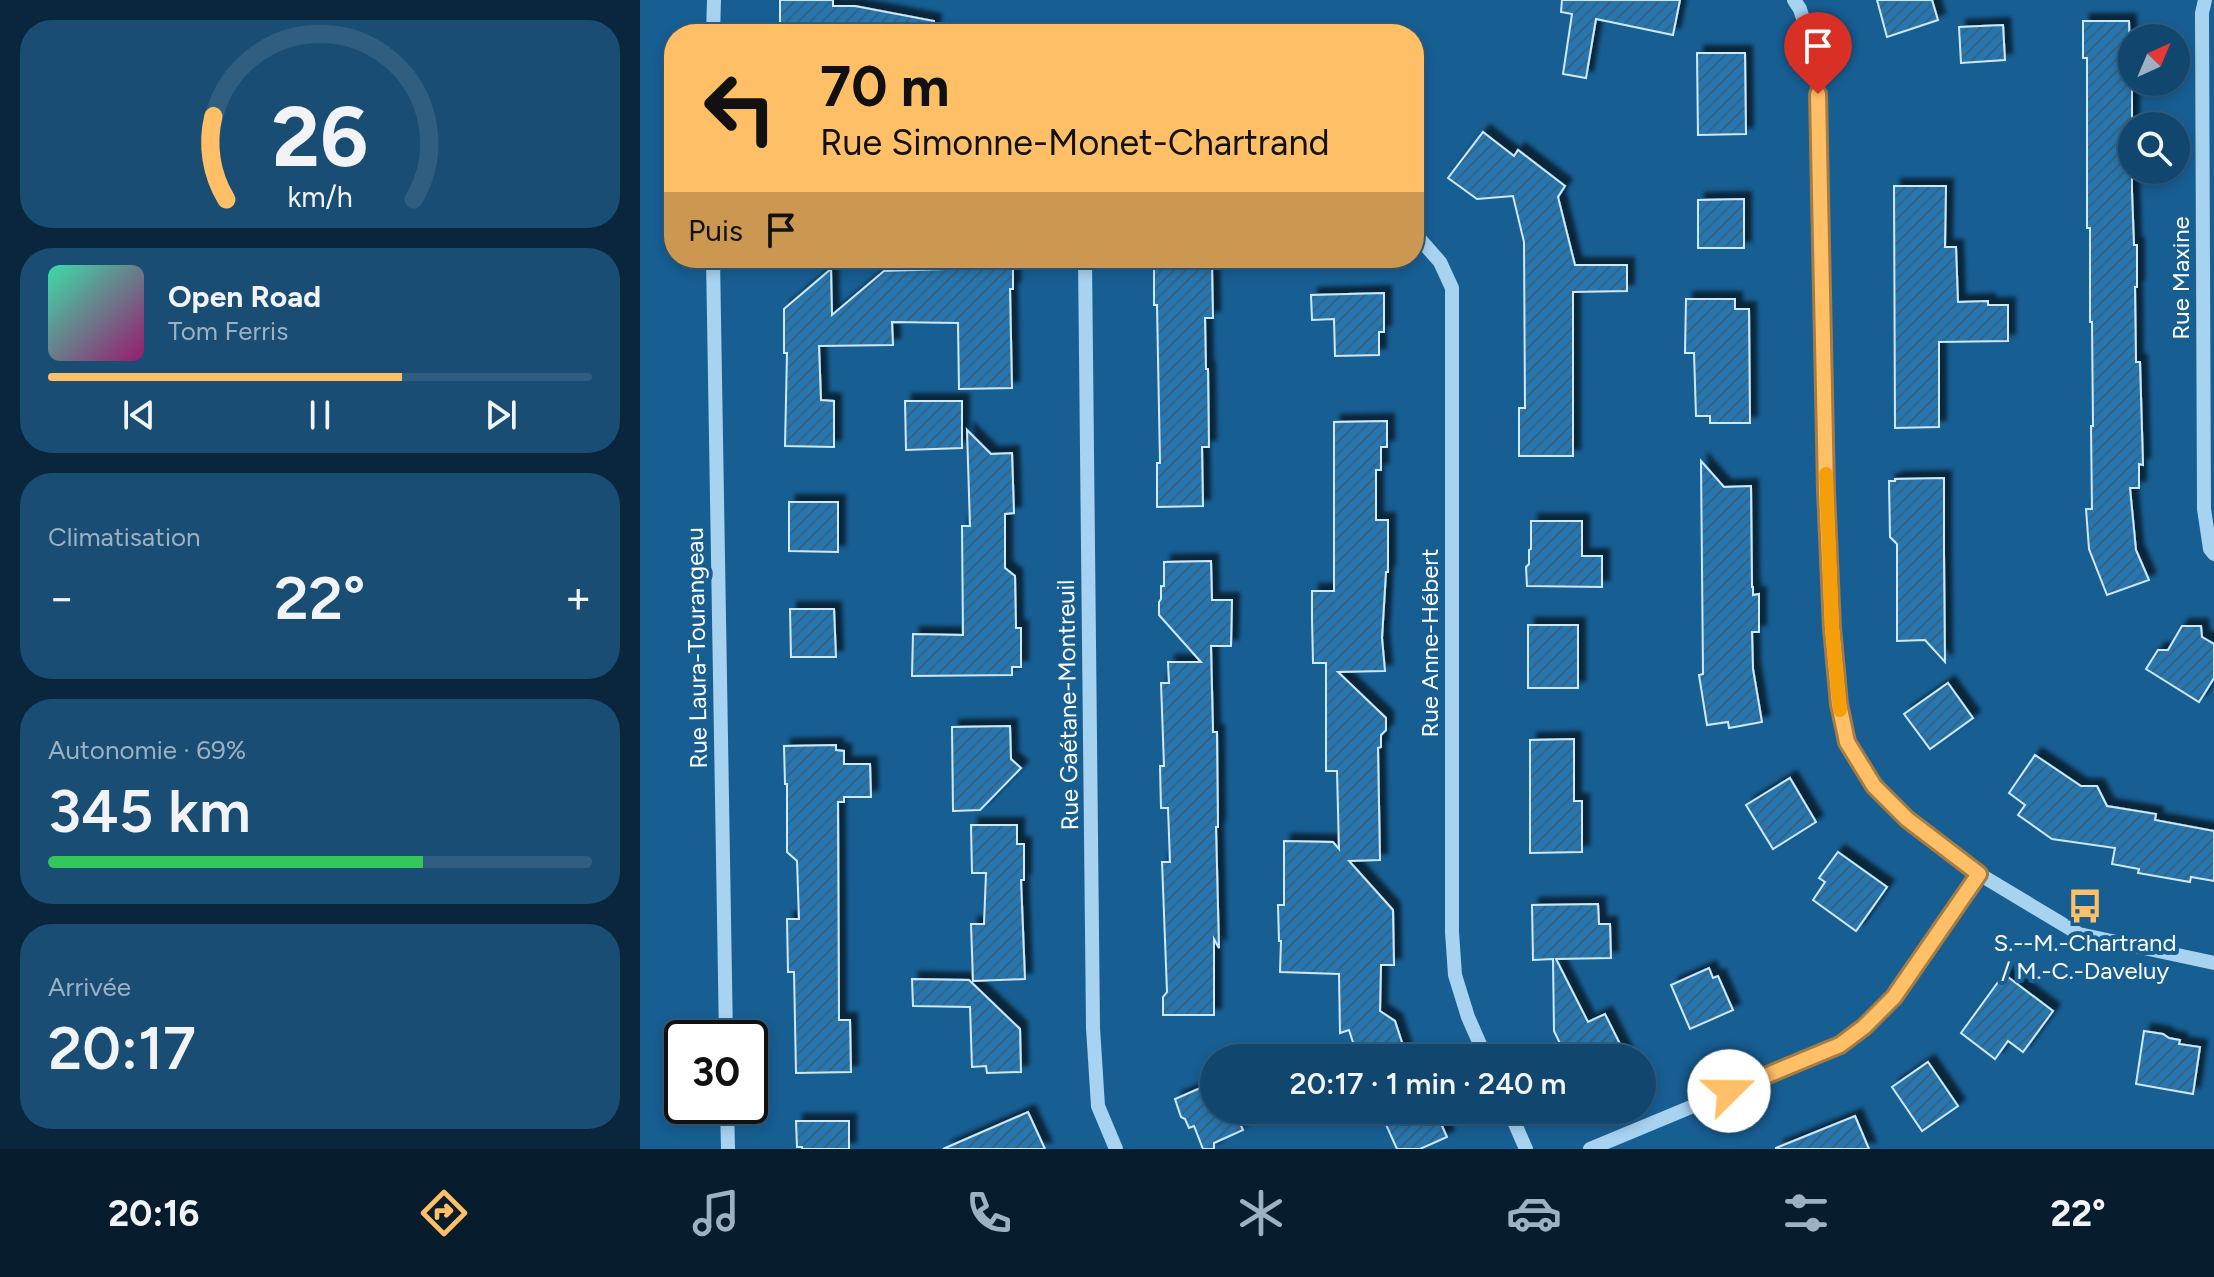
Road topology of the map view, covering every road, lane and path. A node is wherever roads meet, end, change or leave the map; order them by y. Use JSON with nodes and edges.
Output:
{"nodes":[{"id":1,"x":714,"y":0,"type":"edge"},
{"id":2,"x":1794,"y":0,"type":"edge"},
{"id":3,"x":2205,"y":0,"type":"edge"},
{"id":4,"x":713,"y":24,"type":"edge"},
{"id":5,"x":1424,"y":244,"type":"edge"},
{"id":6,"x":713,"y":268,"type":"edge"},
{"id":7,"x":1085,"y":268,"type":"edge"},
{"id":8,"x":2214,"y":554,"type":"edge"},
{"id":9,"x":1979,"y":874,"type":"junction"},
{"id":10,"x":2214,"y":963,"type":"edge"},
{"id":11,"x":726,"y":1020,"type":"edge"},
{"id":12,"x":1480,"y":1044,"type":"edge"},
{"id":13,"x":727,"y":1124,"type":"edge"},
{"id":14,"x":1515,"y":1124,"type":"edge"},
{"id":15,"x":728,"y":1149,"type":"edge"},
{"id":16,"x":1116,"y":1149,"type":"edge"},
{"id":17,"x":1526,"y":1149,"type":"edge"},
{"id":18,"x":1590,"y":1149,"type":"edge"}],
"edges":[{"from":1,"to":4,"type":"street"},
{"from":2,"to":9,"type":"street"},
{"from":3,"to":8,"type":"street","name":"Rue Maxine"},
{"from":5,"to":12,"type":"street","name":"Rue Anne-Hébert"},
{"from":6,"to":11,"type":"street","name":"Rue Laura-Tourangeau"},
{"from":7,"to":16,"type":"street","name":"Rue Gaétane-Montreuil"},
{"from":9,"to":10,"type":"street"},
{"from":9,"to":18,"type":"street"},
{"from":13,"to":15,"type":"street"},
{"from":14,"to":17,"type":"street"}]}
